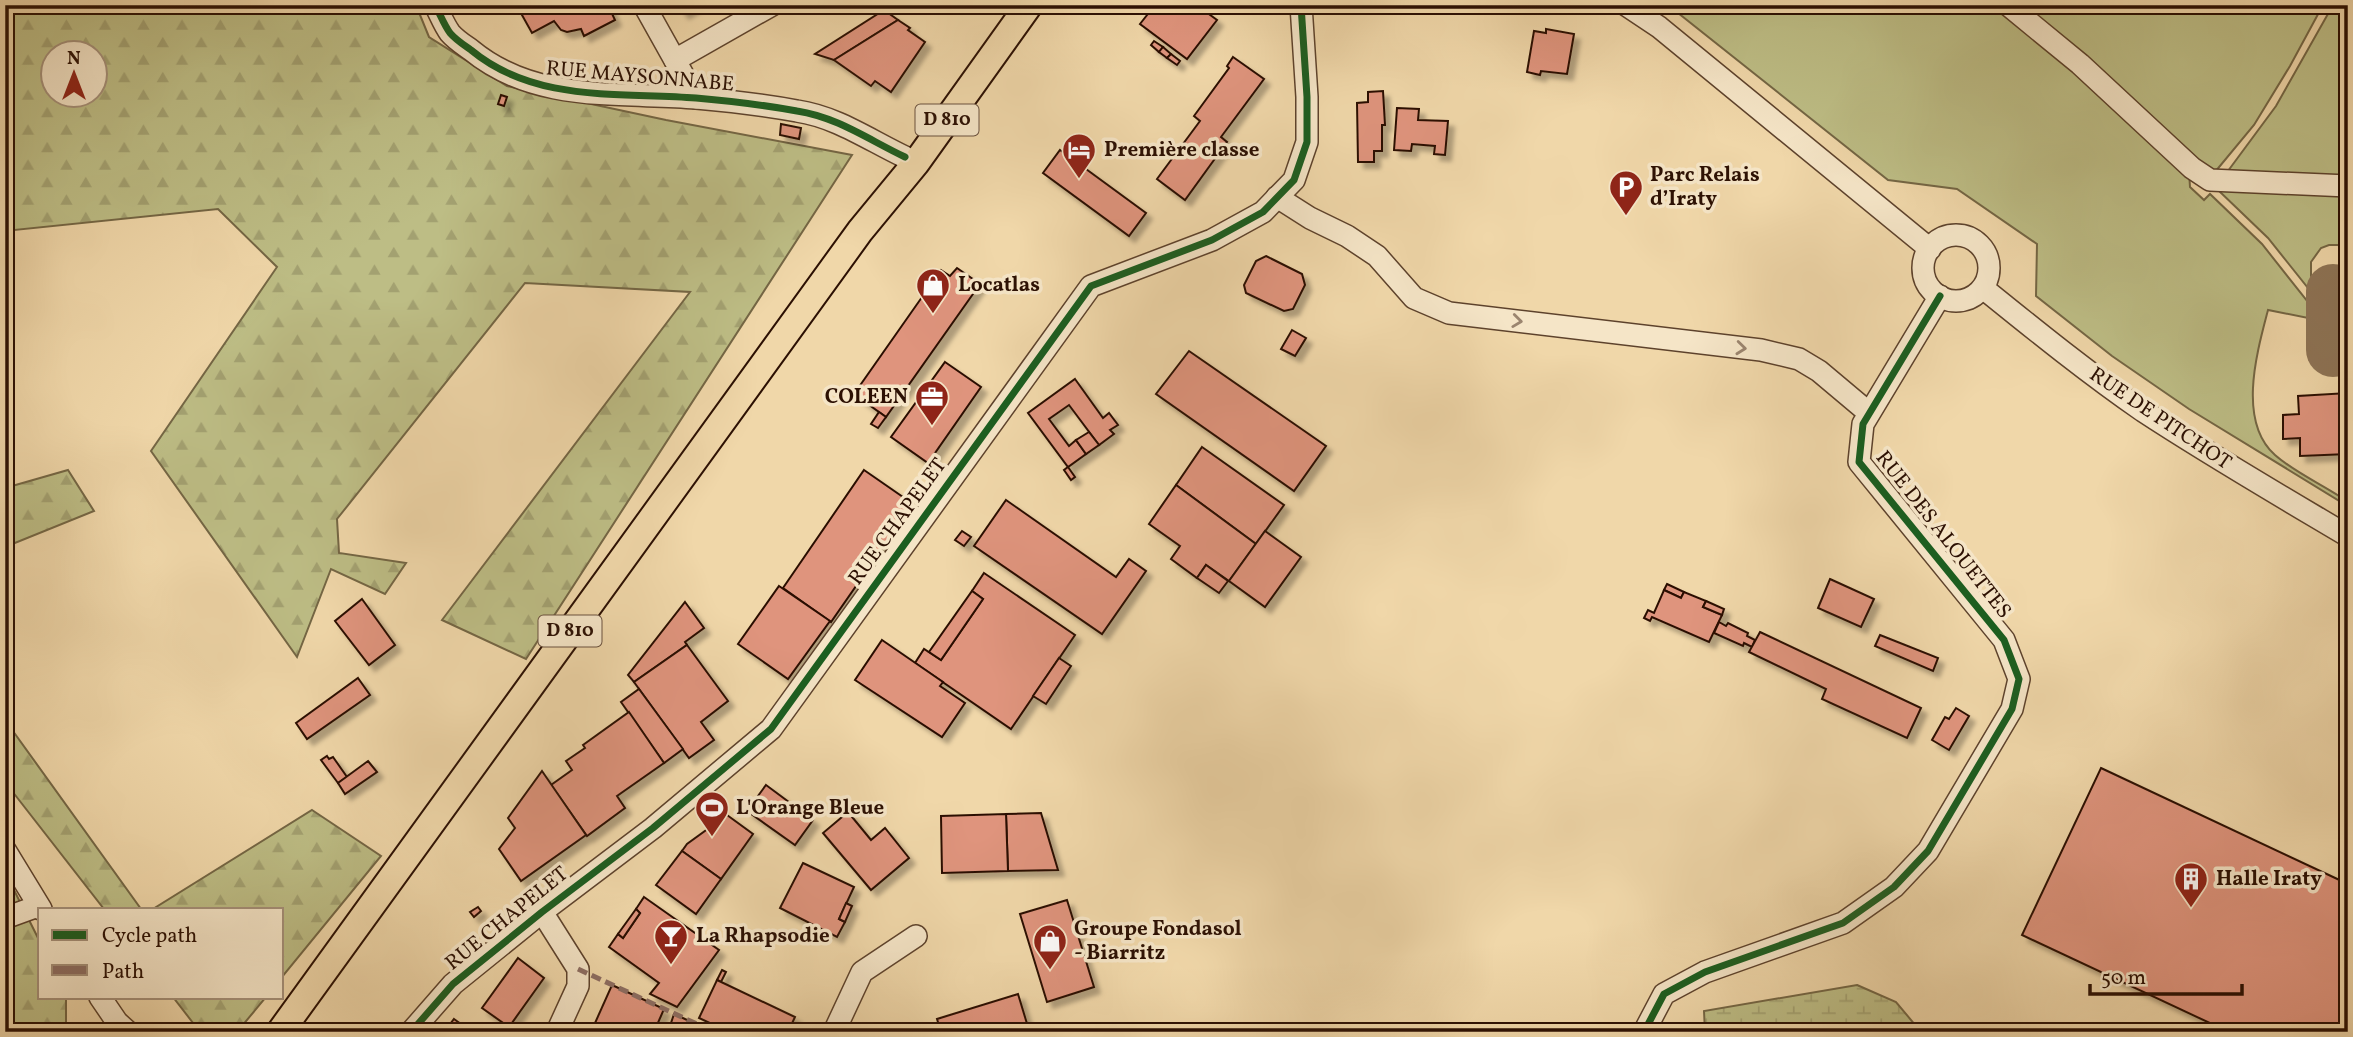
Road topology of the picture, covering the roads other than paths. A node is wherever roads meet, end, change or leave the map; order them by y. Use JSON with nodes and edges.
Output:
{"nodes":[{"id":1,"x":435,"y":5,"type":"edge"},
{"id":2,"x":644,"y":5,"type":"edge"},
{"id":3,"x":1007,"y":5,"type":"edge"},
{"id":4,"x":1029,"y":5,"type":"edge"},
{"id":5,"x":1301,"y":5,"type":"edge"},
{"id":6,"x":1626,"y":5,"type":"edge"},
{"id":7,"x":2008,"y":5,"type":"edge"},
{"id":8,"x":768,"y":6,"type":"edge"},
{"id":9,"x":675,"y":60,"type":"junction"},
{"id":10,"x":696,"y":98,"type":"junction"},
{"id":11,"x":905,"y":156,"type":"junction"},
{"id":12,"x":2348,"y":186,"type":"edge"},
{"id":13,"x":1278,"y":197,"type":"junction"},
{"id":14,"x":860,"y":231,"type":"junction"},
{"id":15,"x":1930,"y":249,"type":"junction"},
{"id":16,"x":1983,"y":288,"type":"junction"},
{"id":17,"x":1940,"y":296,"type":"junction"},
{"id":18,"x":1869,"y":413,"type":"junction"},
{"id":19,"x":2345,"y":529,"type":"edge"},
{"id":20,"x":5,"y":850,"type":"edge"},
{"id":21,"x":38,"y":908,"type":"edge"},
{"id":22,"x":39,"y":908,"type":"edge"},
{"id":23,"x":542,"y":912,"type":"junction"},
{"id":24,"x":5,"y":918,"type":"edge"},
{"id":25,"x":916,"y":936,"type":"dead end"},
{"id":26,"x":101,"y":998,"type":"edge"},
{"id":27,"x":118,"y":1029,"type":"edge"},
{"id":28,"x":280,"y":1032,"type":"edge"},
{"id":29,"x":411,"y":1032,"type":"edge"},
{"id":30,"x":557,"y":1032,"type":"edge"},
{"id":31,"x":834,"y":1032,"type":"edge"},
{"id":32,"x":1644,"y":1032,"type":"edge"}],
"edges":[{"from":1,"to":10,"type":"street","name":"RUE MAYSONNABE"},
{"from":2,"to":9,"type":"street"},
{"from":3,"to":11,"type":"main road","number":"D 810"},
{"from":4,"to":14,"type":"main road","number":"D 810"},
{"from":5,"to":13,"type":"street","name":"RUE CHAPELET"},
{"from":6,"to":15,"type":"street"},
{"from":7,"to":12,"type":"street"},
{"from":8,"to":9,"type":"street"},
{"from":9,"to":10,"type":"street"},
{"from":10,"to":11,"type":"street","name":"RUE MAYSONNABE"},
{"from":11,"to":14,"type":"main road","number":"D 810"},
{"from":13,"to":18,"type":"street","one_way":true},
{"from":13,"to":23,"type":"street","name":"RUE CHAPELET"},
{"from":14,"to":28,"type":"main road","number":"D 810"},
{"from":15,"to":16,"type":"street"},
{"from":15,"to":17,"type":"street"},
{"from":16,"to":17,"type":"street"},
{"from":16,"to":19,"type":"street","name":"RUE DE PITCHOT"},
{"from":17,"to":18,"type":"street"},
{"from":18,"to":32,"type":"street","name":"RUE DES ALOUETTES"},
{"from":20,"to":22,"type":"street"},
{"from":21,"to":24,"type":"street"},
{"from":23,"to":29,"type":"street","name":"RUE CHAPELET"},
{"from":23,"to":30,"type":"street"},
{"from":25,"to":31,"type":"street"},
{"from":26,"to":27,"type":"street"}]}
